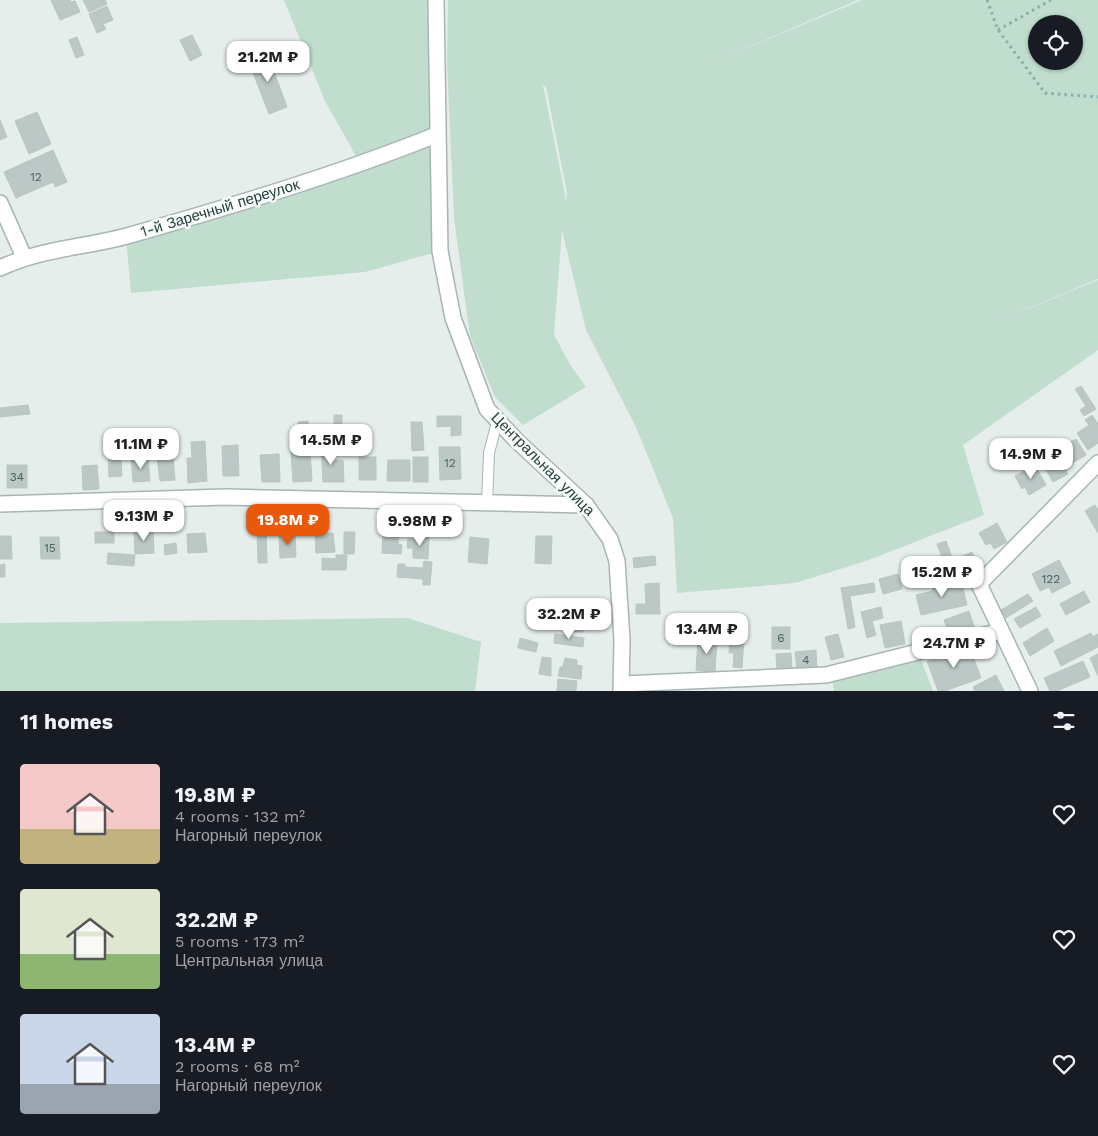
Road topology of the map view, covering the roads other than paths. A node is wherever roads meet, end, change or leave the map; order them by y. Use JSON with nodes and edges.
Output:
{"nodes":[{"id":1,"x":436,"y":0,"type":"edge"},
{"id":2,"x":436,"y":135,"type":"junction"},
{"id":3,"x":0,"y":203,"type":"edge"},
{"id":4,"x":24,"y":257,"type":"junction"},
{"id":5,"x":0,"y":268,"type":"edge"},
{"id":6,"x":497,"y":422,"type":"junction"},
{"id":7,"x":1098,"y":463,"type":"edge"},
{"id":8,"x":486,"y":503,"type":"junction"},
{"id":9,"x":0,"y":504,"type":"edge"},
{"id":10,"x":586,"y":504,"type":"junction"},
{"id":11,"x":1001,"y":631,"type":"junction"},
{"id":12,"x":621,"y":688,"type":"edge"},
{"id":13,"x":1030,"y":691,"type":"edge"}],
"edges":[{"from":1,"to":2,"type":"street","name":"Центральная улица"},
{"from":2,"to":4,"type":"street","name":"1-й Заречный переулок"},
{"from":2,"to":6,"type":"street","name":"Центральная улица"},
{"from":3,"to":4,"type":"street"},
{"from":4,"to":5,"type":"street","name":"1-й Заречный переулок"},
{"from":6,"to":8,"type":"lane"},
{"from":6,"to":10,"type":"street","name":"Центральная улица"},
{"from":7,"to":11,"type":"street"},
{"from":8,"to":9,"type":"street"},
{"from":8,"to":10,"type":"street"},
{"from":10,"to":12,"type":"street","name":"Центральная улица"},
{"from":11,"to":12,"type":"street"},
{"from":11,"to":13,"type":"street"}]}
